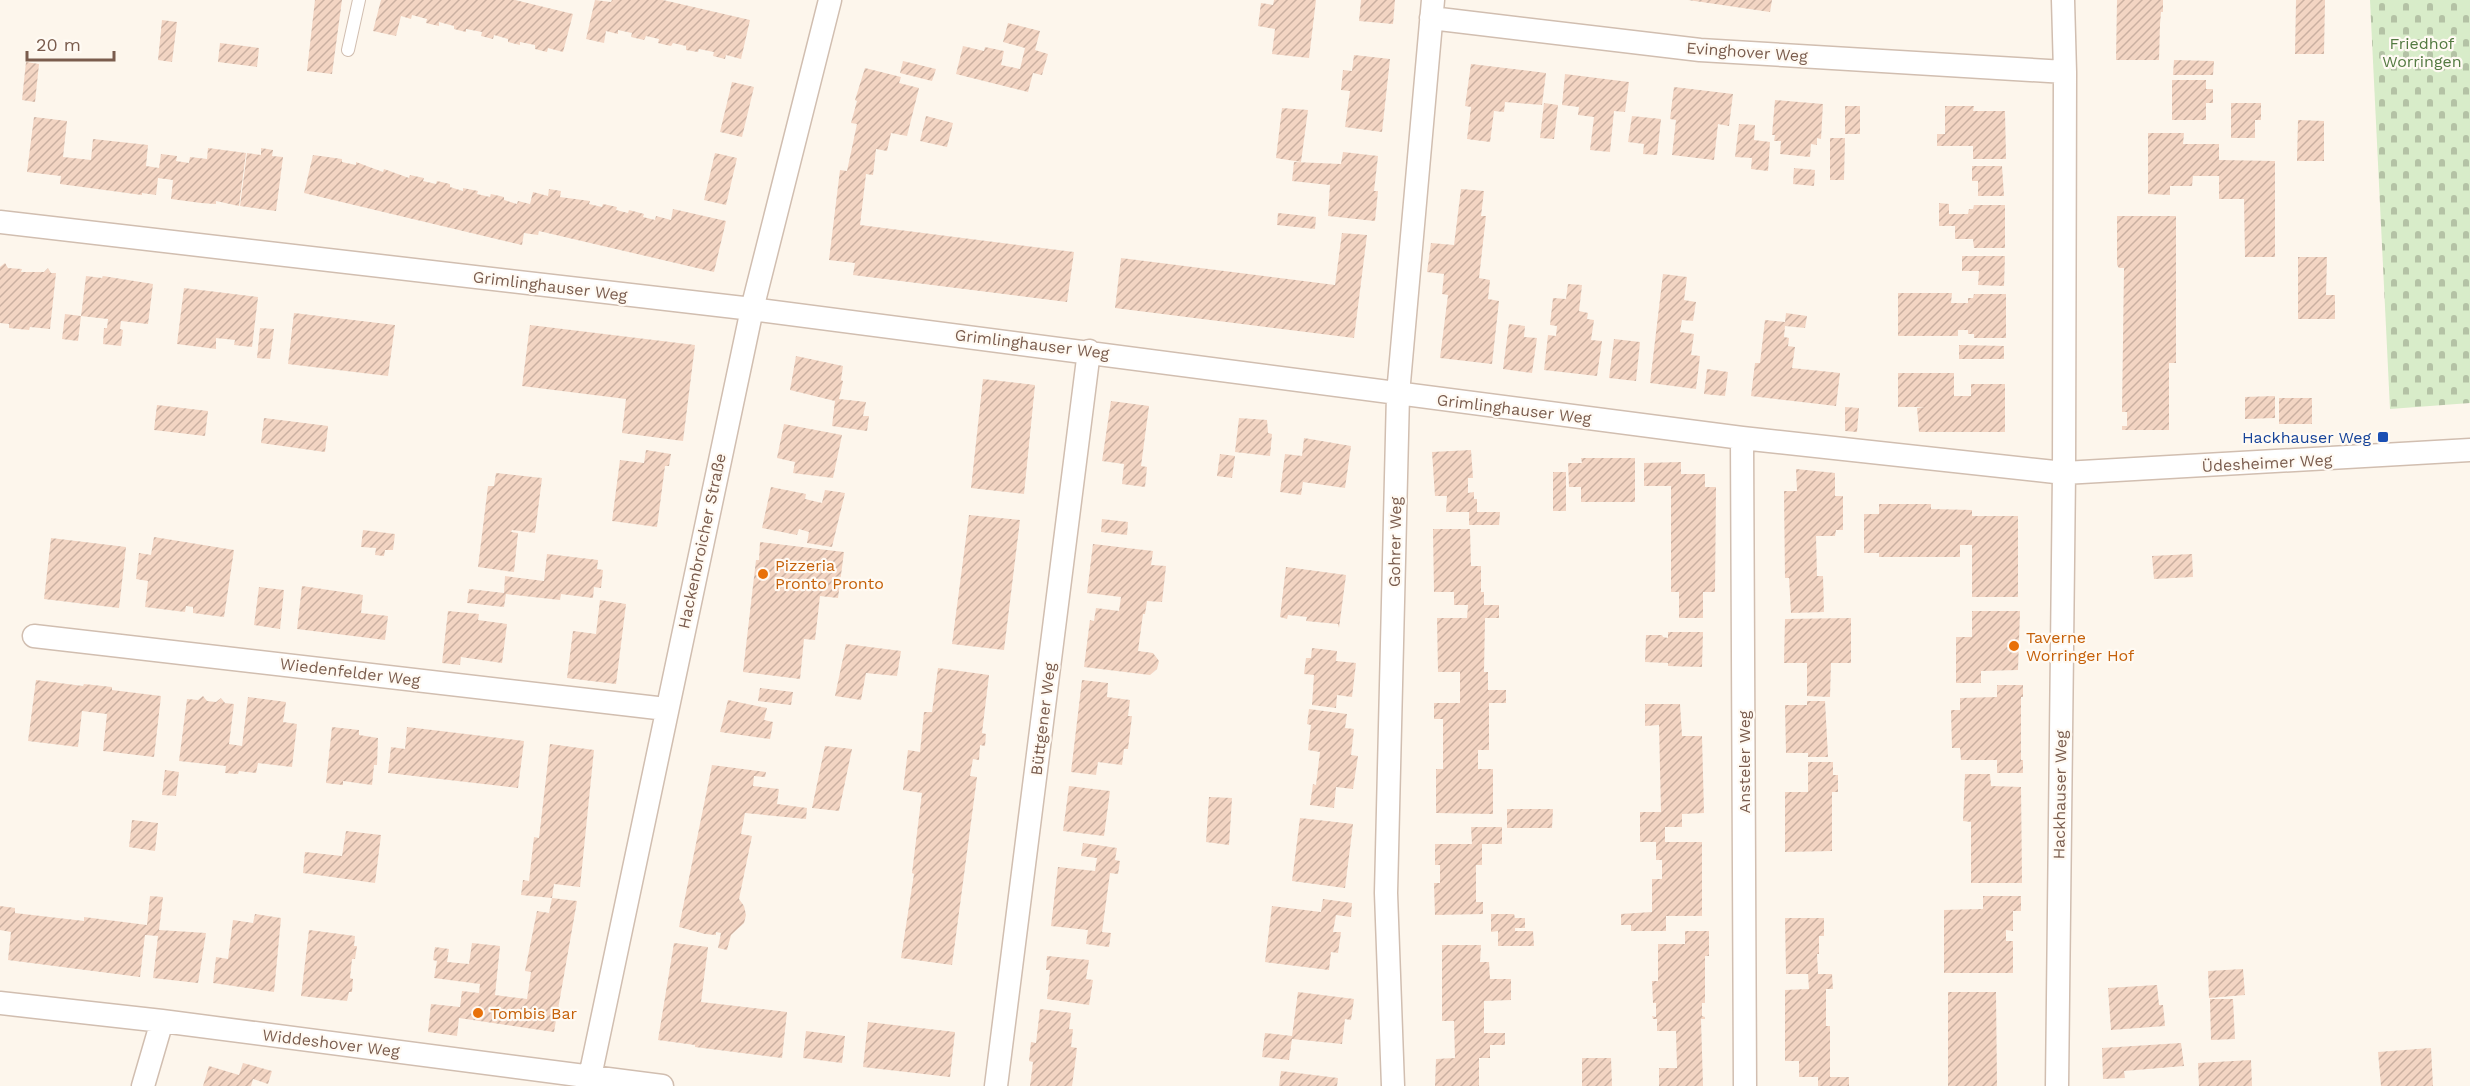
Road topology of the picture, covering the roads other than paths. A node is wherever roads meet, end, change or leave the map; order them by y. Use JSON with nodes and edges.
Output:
{"nodes":[{"id":1,"x":359,"y":0,"type":"edge"},
{"id":2,"x":830,"y":0,"type":"edge"},
{"id":3,"x":2063,"y":0,"type":"edge"},
{"id":4,"x":1432,"y":9,"type":"edge"},
{"id":5,"x":348,"y":50,"type":"dead end"},
{"id":6,"x":2065,"y":72,"type":"junction"},
{"id":7,"x":0,"y":222,"type":"edge"},
{"id":8,"x":752,"y":309,"type":"junction"},
{"id":9,"x":1089,"y":351,"type":"junction"},
{"id":10,"x":1398,"y":394,"type":"junction"},
{"id":11,"x":1742,"y":438,"type":"junction"},
{"id":12,"x":2470,"y":450,"type":"edge"},
{"id":13,"x":2064,"y":473,"type":"junction"},
{"id":14,"x":34,"y":636,"type":"dead end"},
{"id":15,"x":666,"y":709,"type":"junction"},
{"id":16,"x":0,"y":1003,"type":"edge"},
{"id":17,"x":162,"y":1021,"type":"junction"},
{"id":18,"x":589,"y":1081,"type":"edge"},
{"id":19,"x":143,"y":1086,"type":"edge"},
{"id":20,"x":662,"y":1086,"type":"edge"},
{"id":21,"x":996,"y":1086,"type":"edge"},
{"id":22,"x":1393,"y":1086,"type":"edge"},
{"id":23,"x":1745,"y":1086,"type":"edge"},
{"id":24,"x":2057,"y":1086,"type":"edge"}],
"edges":[{"from":1,"to":5,"type":"lane"},
{"from":2,"to":8,"type":"street","name":"Hackenbroicher Straße"},
{"from":3,"to":6,"type":"street","name":"Hackhauser Weg"},
{"from":4,"to":6,"type":"street","name":"Evinghover Weg"},
{"from":4,"to":10,"type":"street","name":"Gohrer Weg"},
{"from":6,"to":13,"type":"street","name":"Hackhauser Weg"},
{"from":7,"to":8,"type":"street","name":"Grimlinghauser Weg"},
{"from":8,"to":9,"type":"street","name":"Grimlinghauser Weg"},
{"from":8,"to":15,"type":"street","name":"Hackenbroicher Straße"},
{"from":9,"to":10,"type":"street","name":"Grimlinghauser Weg"},
{"from":9,"to":21,"type":"street","name":"Büttgener Weg"},
{"from":10,"to":11,"type":"street","name":"Grimlinghauser Weg"},
{"from":10,"to":22,"type":"street","name":"Gohrer Weg"},
{"from":11,"to":13,"type":"street","name":"Grimlinghauser Weg"},
{"from":11,"to":23,"type":"street","name":"Ansteler Weg"},
{"from":12,"to":13,"type":"street","name":"Üdesheimer Weg"},
{"from":13,"to":24,"type":"street","name":"Hackhauser Weg"},
{"from":14,"to":15,"type":"street","name":"Wiedenfelder Weg"},
{"from":15,"to":18,"type":"street","name":"Hackenbroicher Straße"},
{"from":16,"to":17,"type":"street","name":"Widdeshover Weg"},
{"from":17,"to":18,"type":"street","name":"Widdeshover Weg"},
{"from":17,"to":19,"type":"street"},
{"from":18,"to":20,"type":"street","name":"Widdeshover Weg"}]}
